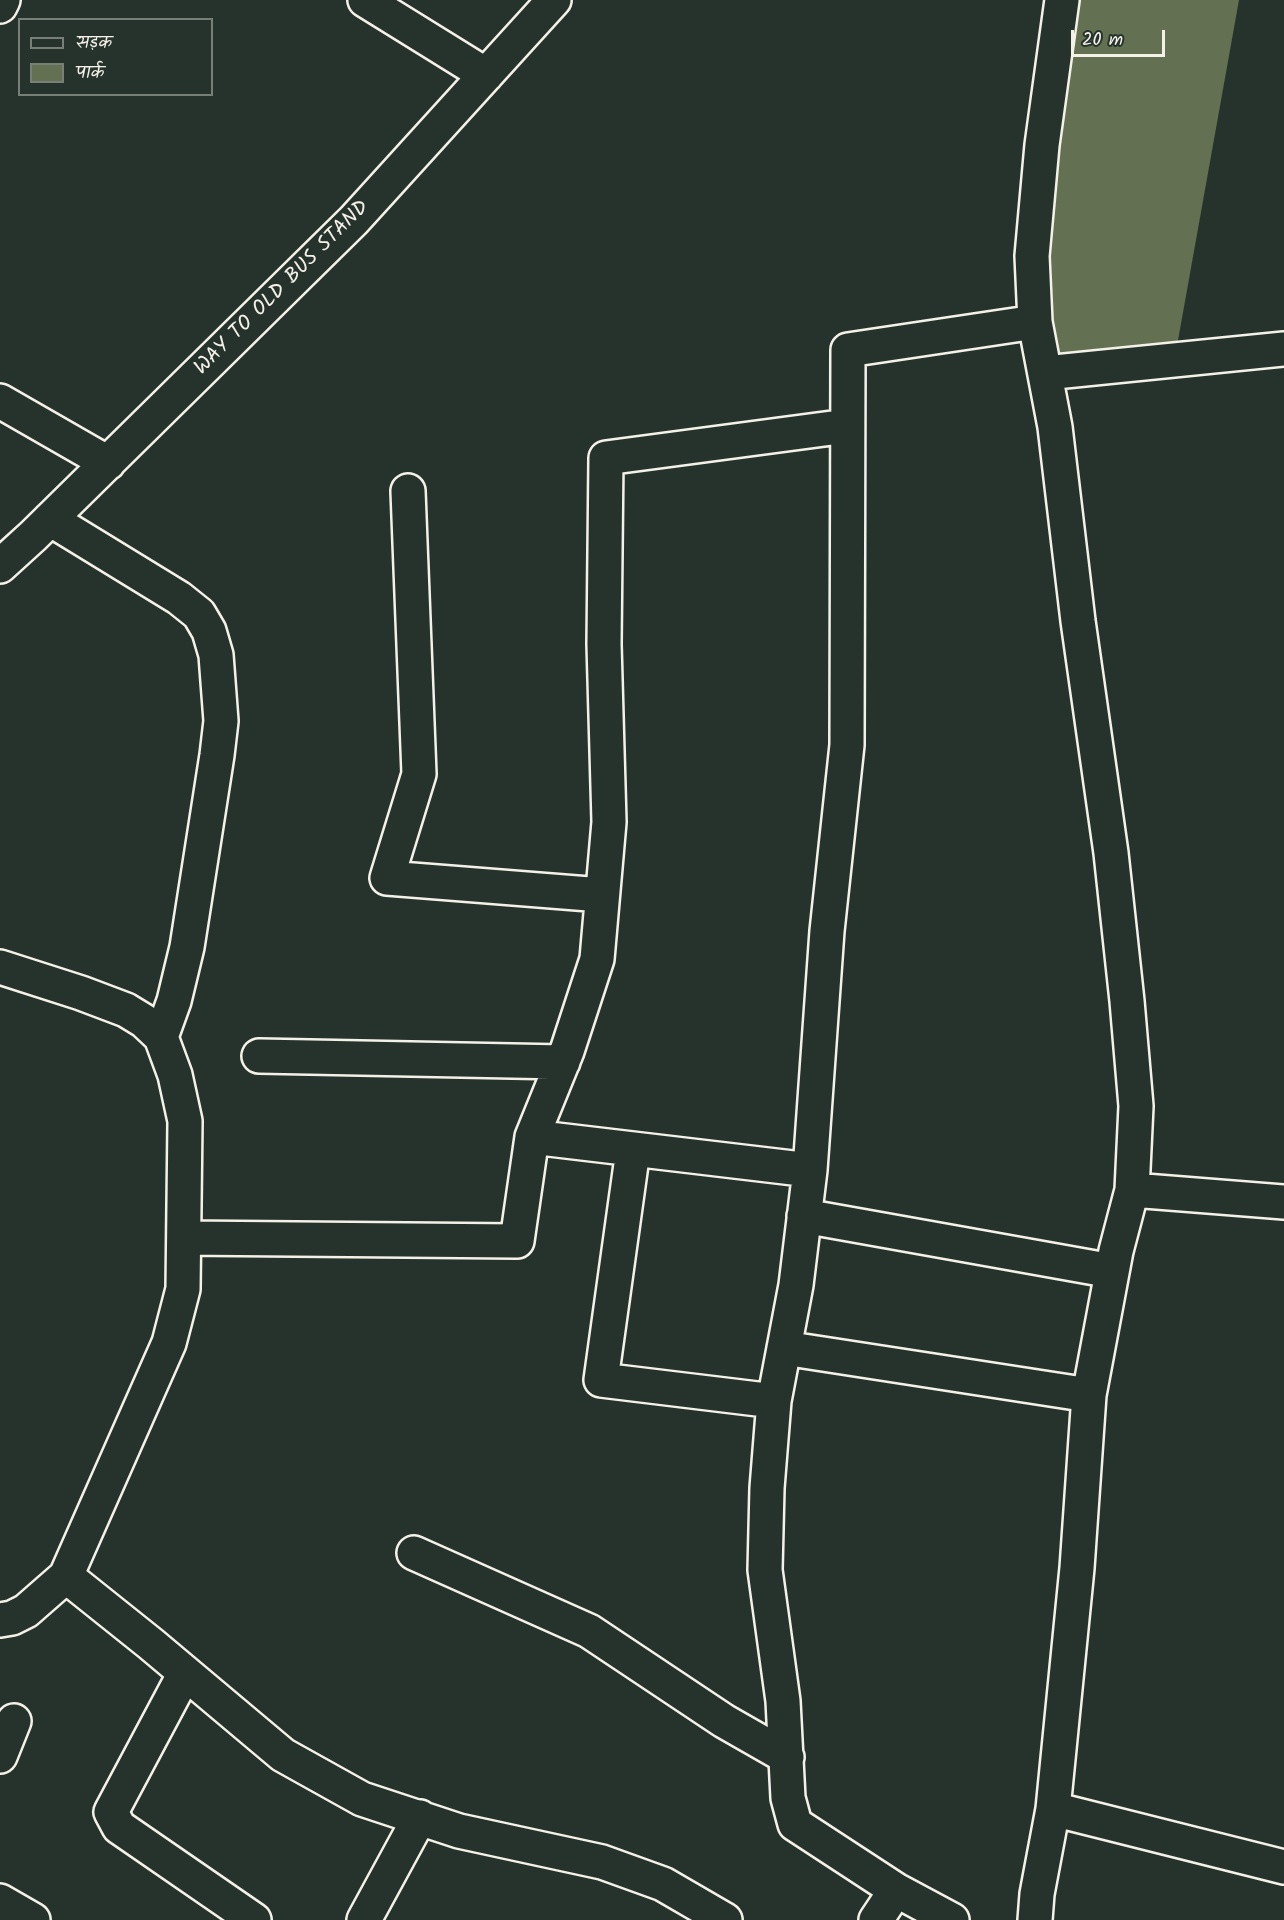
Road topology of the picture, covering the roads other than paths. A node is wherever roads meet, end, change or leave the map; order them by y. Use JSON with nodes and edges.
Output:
{"nodes":[{"id":1,"x":3,"y":0,"type":"edge"},
{"id":2,"x":365,"y":0,"type":"edge"},
{"id":3,"x":554,"y":0,"type":"edge"},
{"id":4,"x":1062,"y":0,"type":"edge"},
{"id":5,"x":0,"y":6,"type":"edge"},
{"id":6,"x":486,"y":75,"type":"junction"},
{"id":7,"x":1035,"y":322,"type":"junction"},
{"id":8,"x":1284,"y":349,"type":"edge"},
{"id":9,"x":1045,"y":373,"type":"junction"},
{"id":10,"x":0,"y":401,"type":"edge"},
{"id":11,"x":847,"y":426,"type":"junction"},
{"id":12,"x":108,"y":462,"type":"junction"},
{"id":13,"x":408,"y":491,"type":"dead end"},
{"id":14,"x":50,"y":519,"type":"junction"},
{"id":15,"x":0,"y":566,"type":"edge"},
{"id":16,"x":602,"y":895,"type":"junction"},
{"id":17,"x":0,"y":968,"type":"edge"},
{"id":18,"x":161,"y":1037,"type":"junction"},
{"id":19,"x":259,"y":1056,"type":"dead end"},
{"id":20,"x":563,"y":1062,"type":"junction"},
{"id":21,"x":532,"y":1137,"type":"junction"},
{"id":22,"x":633,"y":1150,"type":"junction"},
{"id":23,"x":810,"y":1170,"type":"junction"},
{"id":24,"x":1131,"y":1190,"type":"junction"},
{"id":25,"x":1284,"y":1202,"type":"edge"},
{"id":26,"x":804,"y":1216,"type":"junction"},
{"id":27,"x":184,"y":1238,"type":"junction"},
{"id":28,"x":1112,"y":1271,"type":"junction"},
{"id":29,"x":784,"y":1348,"type":"junction"},
{"id":30,"x":1089,"y":1395,"type":"junction"},
{"id":31,"x":774,"y":1401,"type":"junction"},
{"id":32,"x":414,"y":1553,"type":"dead end"},
{"id":33,"x":66,"y":1576,"type":"junction"},
{"id":34,"x":0,"y":1620,"type":"edge"},
{"id":35,"x":185,"y":1672,"type":"junction"},
{"id":36,"x":14,"y":1721,"type":"dead end"},
{"id":37,"x":0,"y":1756,"type":"edge"},
{"id":38,"x":787,"y":1757,"type":"junction"},
{"id":39,"x":1053,"y":1809,"type":"junction"},
{"id":40,"x":420,"y":1817,"type":"junction"},
{"id":41,"x":1284,"y":1867,"type":"edge"},
{"id":42,"x":896,"y":1890,"type":"junction"},
{"id":43,"x":0,"y":1901,"type":"edge"},
{"id":44,"x":33,"y":1920,"type":"edge"},
{"id":45,"x":254,"y":1920,"type":"edge"},
{"id":46,"x":364,"y":1920,"type":"edge"},
{"id":47,"x":725,"y":1920,"type":"edge"},
{"id":48,"x":876,"y":1920,"type":"edge"},
{"id":49,"x":952,"y":1920,"type":"edge"},
{"id":50,"x":1035,"y":1920,"type":"edge"}],
"edges":[{"from":1,"to":5,"type":"street"},
{"from":2,"to":6,"type":"street"},
{"from":3,"to":6,"type":"street","name":"WAY TO OLD BUS STAND"},
{"from":4,"to":7,"type":"street"},
{"from":6,"to":12,"type":"street","name":"WAY TO OLD BUS STAND"},
{"from":7,"to":9,"type":"street"},
{"from":7,"to":11,"type":"street"},
{"from":8,"to":9,"type":"street"},
{"from":9,"to":24,"type":"street"},
{"from":10,"to":12,"type":"street"},
{"from":11,"to":16,"type":"street"},
{"from":11,"to":23,"type":"street"},
{"from":12,"to":14,"type":"street","name":"WAY TO OLD BUS STAND"},
{"from":13,"to":16,"type":"street"},
{"from":14,"to":15,"type":"street","name":"WAY TO OLD BUS STAND"},
{"from":14,"to":18,"type":"street"},
{"from":16,"to":20,"type":"street"},
{"from":17,"to":18,"type":"street"},
{"from":18,"to":27,"type":"street"},
{"from":19,"to":20,"type":"street"},
{"from":20,"to":21,"type":"street"},
{"from":21,"to":22,"type":"street"},
{"from":21,"to":27,"type":"street"},
{"from":22,"to":23,"type":"street"},
{"from":22,"to":31,"type":"street"},
{"from":23,"to":26,"type":"street"},
{"from":24,"to":25,"type":"street"},
{"from":24,"to":28,"type":"street"},
{"from":26,"to":28,"type":"street"},
{"from":26,"to":29,"type":"street"},
{"from":27,"to":33,"type":"street"},
{"from":28,"to":30,"type":"street"},
{"from":29,"to":30,"type":"street"},
{"from":29,"to":31,"type":"street"},
{"from":30,"to":39,"type":"street"},
{"from":31,"to":38,"type":"street"},
{"from":32,"to":38,"type":"street"},
{"from":33,"to":34,"type":"street"},
{"from":33,"to":35,"type":"street"},
{"from":35,"to":40,"type":"street"},
{"from":35,"to":45,"type":"street"},
{"from":36,"to":37,"type":"street"},
{"from":38,"to":42,"type":"street"},
{"from":39,"to":41,"type":"street"},
{"from":39,"to":50,"type":"street"},
{"from":40,"to":46,"type":"street"},
{"from":40,"to":47,"type":"street"},
{"from":42,"to":48,"type":"street"},
{"from":42,"to":49,"type":"street"},
{"from":43,"to":44,"type":"street"}]}
